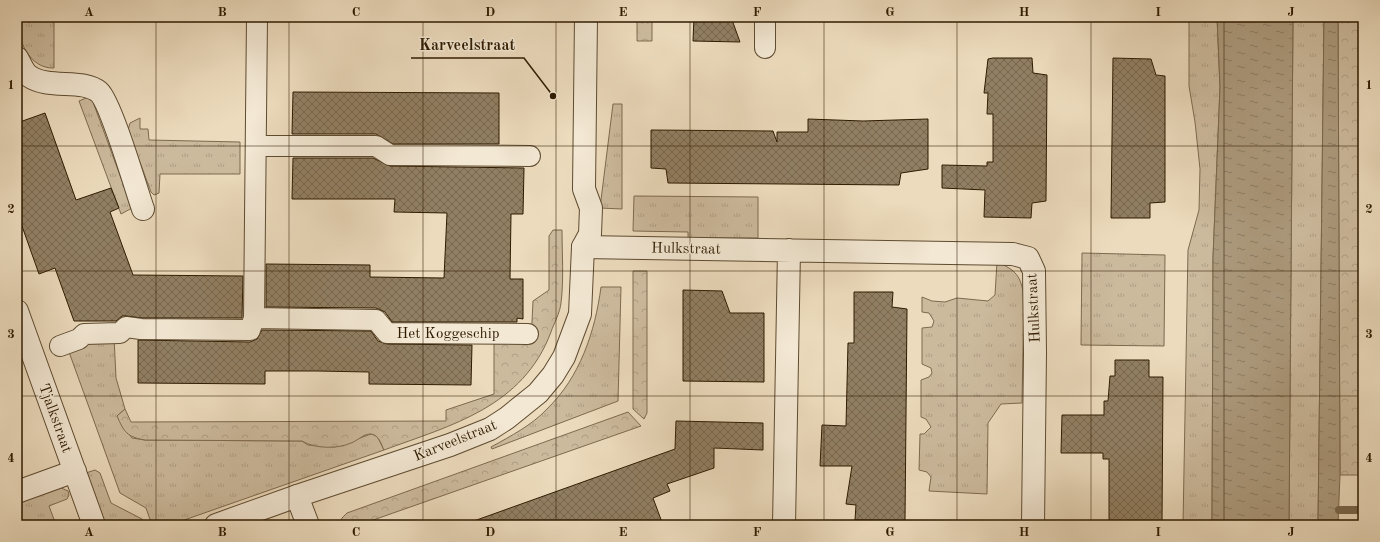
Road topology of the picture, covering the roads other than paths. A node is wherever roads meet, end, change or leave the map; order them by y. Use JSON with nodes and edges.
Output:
{"nodes":[{"id":1,"x":257,"y":17,"type":"edge"},
{"id":2,"x":586,"y":17,"type":"edge"},
{"id":3,"x":765,"y":17,"type":"edge"},
{"id":4,"x":765,"y":48,"type":"dead end"},
{"id":5,"x":17,"y":58,"type":"edge"},
{"id":6,"x":256,"y":146,"type":"junction"},
{"id":7,"x":530,"y":156,"type":"dead end"},
{"id":8,"x":143,"y":209,"type":"dead end"},
{"id":9,"x":583,"y":247,"type":"junction"},
{"id":10,"x":789,"y":250,"type":"junction"},
{"id":11,"x":17,"y":312,"type":"edge"},
{"id":12,"x":254,"y":318,"type":"junction"},
{"id":13,"x":528,"y":334,"type":"dead end"},
{"id":14,"x":60,"y":346,"type":"dead end"},
{"id":15,"x":75,"y":471,"type":"junction"},
{"id":16,"x":17,"y":492,"type":"edge"},
{"id":17,"x":297,"y":496,"type":"junction"},
{"id":18,"x":94,"y":525,"type":"edge"},
{"id":19,"x":216,"y":525,"type":"edge"},
{"id":20,"x":308,"y":525,"type":"edge"},
{"id":21,"x":784,"y":525,"type":"edge"},
{"id":22,"x":1033,"y":525,"type":"edge"}],
"edges":[{"from":1,"to":6,"type":"street"},
{"from":2,"to":9,"type":"street","name":"Karveelstraat"},
{"from":3,"to":4,"type":"street"},
{"from":5,"to":8,"type":"street"},
{"from":6,"to":7,"type":"street"},
{"from":6,"to":12,"type":"street"},
{"from":9,"to":10,"type":"street","name":"Hulkstraat"},
{"from":9,"to":17,"type":"street","name":"Karveelstraat"},
{"from":10,"to":21,"type":"street"},
{"from":10,"to":22,"type":"street","name":"Hulkstraat"},
{"from":11,"to":15,"type":"street","name":"Tjalkstraat"},
{"from":12,"to":13,"type":"street","name":"Het Koggeschip"},
{"from":12,"to":14,"type":"street"},
{"from":15,"to":16,"type":"street"},
{"from":15,"to":18,"type":"street","name":"Tjalkstraat"},
{"from":17,"to":19,"type":"street","name":"Karveelstraat"},
{"from":17,"to":20,"type":"street"}]}
